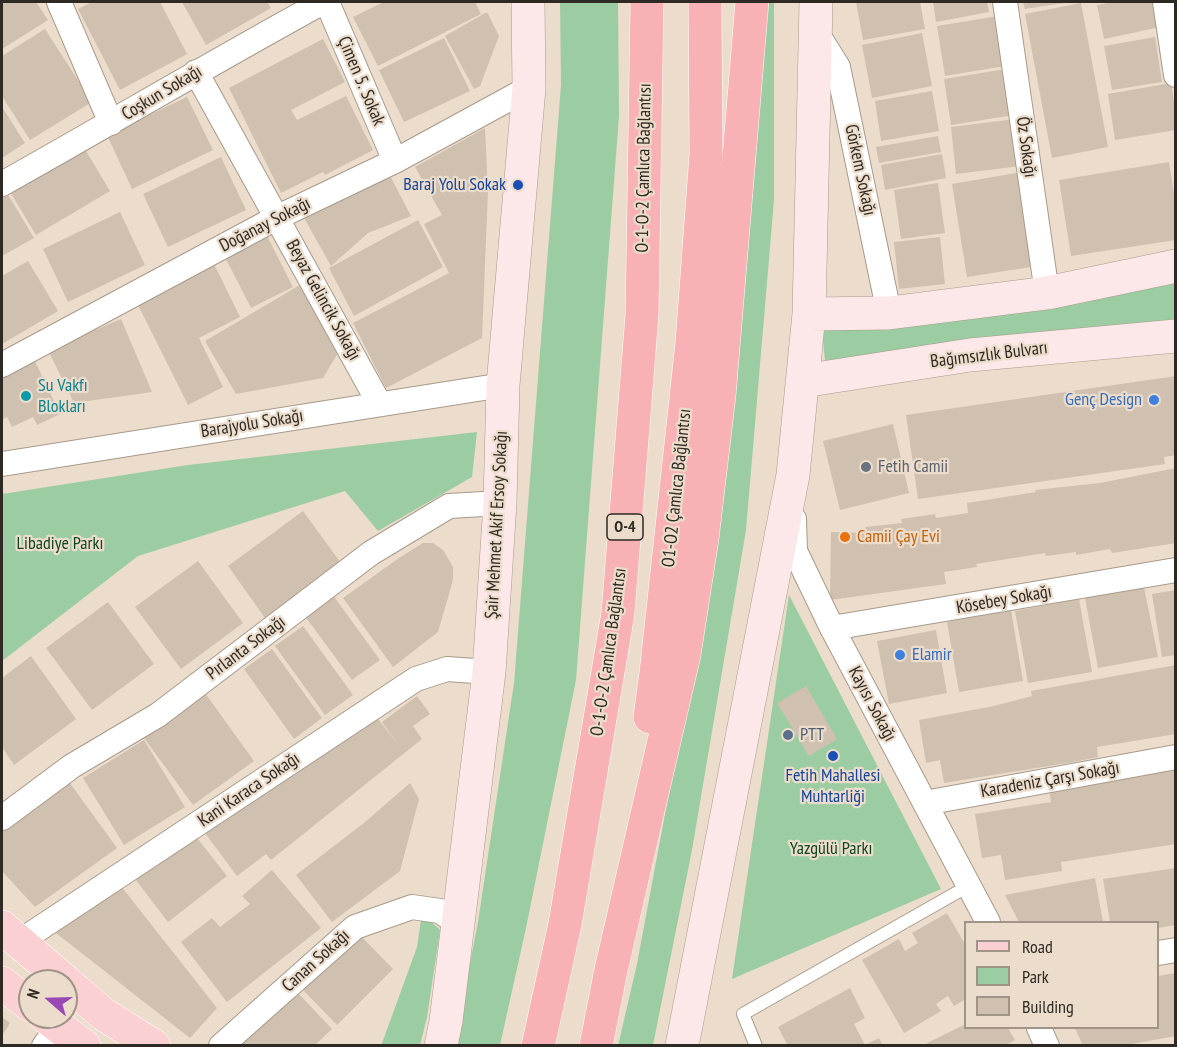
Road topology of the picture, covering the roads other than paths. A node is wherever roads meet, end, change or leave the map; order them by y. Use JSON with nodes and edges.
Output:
{"nodes":[{"id":1,"x":59,"y":2,"type":"edge"},
{"id":2,"x":325,"y":2,"type":"edge"},
{"id":3,"x":528,"y":2,"type":"edge"},
{"id":4,"x":647,"y":2,"type":"edge"},
{"id":5,"x":705,"y":2,"type":"edge"},
{"id":6,"x":752,"y":2,"type":"edge"},
{"id":7,"x":1005,"y":2,"type":"edge"},
{"id":8,"x":1165,"y":2,"type":"edge"},
{"id":9,"x":816,"y":17,"type":"edge"},
{"id":10,"x":196,"y":72,"type":"junction"},
{"id":11,"x":1176,"y":75,"type":"edge"},
{"id":12,"x":529,"y":88,"type":"junction"},
{"id":13,"x":111,"y":123,"type":"junction"},
{"id":14,"x":395,"y":161,"type":"junction"},
{"id":15,"x":2,"y":184,"type":"edge"},
{"id":16,"x":278,"y":217,"type":"junction"},
{"id":17,"x":1176,"y":266,"type":"edge"},
{"id":18,"x":1047,"y":293,"type":"junction"},
{"id":19,"x":889,"y":313,"type":"junction"},
{"id":20,"x":809,"y":314,"type":"junction"},
{"id":21,"x":1176,"y":336,"type":"edge"},
{"id":22,"x":2,"y":366,"type":"edge"},
{"id":23,"x":803,"y":381,"type":"junction"},
{"id":24,"x":503,"y":385,"type":"junction"},
{"id":25,"x":379,"y":403,"type":"junction"},
{"id":26,"x":2,"y":464,"type":"edge"},
{"id":27,"x":793,"y":475,"type":"junction"},
{"id":28,"x":500,"y":503,"type":"junction"},
{"id":29,"x":1176,"y":570,"type":"edge"},
{"id":30,"x":832,"y":628,"type":"junction"},
{"id":31,"x":489,"y":672,"type":"junction"},
{"id":32,"x":1176,"y":758,"type":"edge"},
{"id":33,"x":925,"y":803,"type":"junction"},
{"id":34,"x":2,"y":818,"type":"edge"},
{"id":35,"x":970,"y":885,"type":"junction"},
{"id":36,"x":988,"y":921,"type":"edge"},
{"id":37,"x":458,"y":924,"type":"junction"},
{"id":38,"x":10,"y":935,"type":"edge"},
{"id":39,"x":1176,"y":950,"type":"edge"},
{"id":40,"x":1159,"y":954,"type":"edge"},
{"id":41,"x":50,"y":969,"type":"edge"},
{"id":42,"x":611,"y":970,"type":"junction"},
{"id":43,"x":2,"y":983,"type":"edge"},
{"id":44,"x":78,"y":993,"type":"edge"},
{"id":45,"x":18,"y":996,"type":"edge"},
{"id":46,"x":1039,"y":1029,"type":"edge"},
{"id":47,"x":154,"y":1046,"type":"edge"},
{"id":48,"x":221,"y":1046,"type":"edge"},
{"id":49,"x":441,"y":1046,"type":"edge"},
{"id":50,"x":538,"y":1046,"type":"edge"},
{"id":51,"x":596,"y":1046,"type":"edge"},
{"id":52,"x":682,"y":1046,"type":"edge"},
{"id":53,"x":756,"y":1046,"type":"edge"},
{"id":54,"x":1047,"y":1046,"type":"edge"}],
"edges":[{"from":1,"to":13,"type":"street"},
{"from":2,"to":10,"type":"street","name":"Coşkun Sokağı"},
{"from":2,"to":14,"type":"street","name":"Çimen 5. Sokak"},
{"from":3,"to":12,"type":"main road","name":"Şair Mehmet Akif Ersoy Sokağı"},
{"from":4,"to":50,"type":"highway","name":"O-1-O-2 Çamlıca Bağlantısı","number":"O-4"},
{"from":5,"to":42,"type":"highway","name":"O1-O2 Çamlıca Bağlantısı"},
{"from":6,"to":42,"type":"highway"},
{"from":7,"to":18,"type":"street","name":"Öz Sokağı"},
{"from":8,"to":11,"type":"street"},
{"from":9,"to":19,"type":"street","name":"Görkem Sokağı"},
{"from":9,"to":20,"type":"main road"},
{"from":10,"to":13,"type":"street","name":"Coşkun Sokağı"},
{"from":10,"to":16,"type":"street","name":"Beyaz Gelincik Sokağı"},
{"from":12,"to":14,"type":"street","name":"Doğanay Sokağı"},
{"from":12,"to":24,"type":"main road","name":"Şair Mehmet Akif Ersoy Sokağı"},
{"from":13,"to":15,"type":"street","name":"Coşkun Sokağı"},
{"from":14,"to":16,"type":"street","name":"Doğanay Sokağı"},
{"from":16,"to":22,"type":"street","name":"Doğanay Sokağı"},
{"from":16,"to":25,"type":"street","name":"Beyaz Gelincik Sokağı"},
{"from":17,"to":18,"type":"main road"},
{"from":18,"to":19,"type":"main road"},
{"from":19,"to":20,"type":"main road"},
{"from":20,"to":23,"type":"main road"},
{"from":21,"to":23,"type":"main road","name":"Bağımsızlık Bulvarı"},
{"from":23,"to":27,"type":"main road"},
{"from":24,"to":25,"type":"street","name":"Barajyolu Sokağı"},
{"from":24,"to":28,"type":"main road","name":"Şair Mehmet Akif Ersoy Sokağı"},
{"from":25,"to":26,"type":"street","name":"Barajyolu Sokağı"},
{"from":27,"to":30,"type":"street","name":"Kayısı Sokağı"},
{"from":27,"to":52,"type":"main road"},
{"from":28,"to":31,"type":"main road","name":"Şair Mehmet Akif Ersoy Sokağı"},
{"from":28,"to":34,"type":"street","name":"Pırlanta Sokağı"},
{"from":29,"to":30,"type":"street","name":"Kösebey Sokağı"},
{"from":30,"to":33,"type":"street","name":"Kayısı Sokağı"},
{"from":31,"to":37,"type":"main road","name":"Şair Mehmet Akif Ersoy Sokağı"},
{"from":31,"to":38,"type":"street","name":"Kani Karaca Sokağı"},
{"from":32,"to":33,"type":"street","name":"Karadeniz Çarşı Sokağı"},
{"from":33,"to":35,"type":"street","name":"Kayısı Sokağı"},
{"from":35,"to":36,"type":"street","name":"Kayısı Sokağı"},
{"from":35,"to":53,"type":"lane"},
{"from":37,"to":48,"type":"street","name":"Canan Sokağı"},
{"from":37,"to":49,"type":"main road","name":"Şair Mehmet Akif Ersoy Sokağı"},
{"from":38,"to":41,"type":"main road"},
{"from":39,"to":40,"type":"street"},
{"from":42,"to":51,"type":"highway"},
{"from":43,"to":45,"type":"main road"},
{"from":44,"to":47,"type":"main road"},
{"from":46,"to":54,"type":"street"}]}
